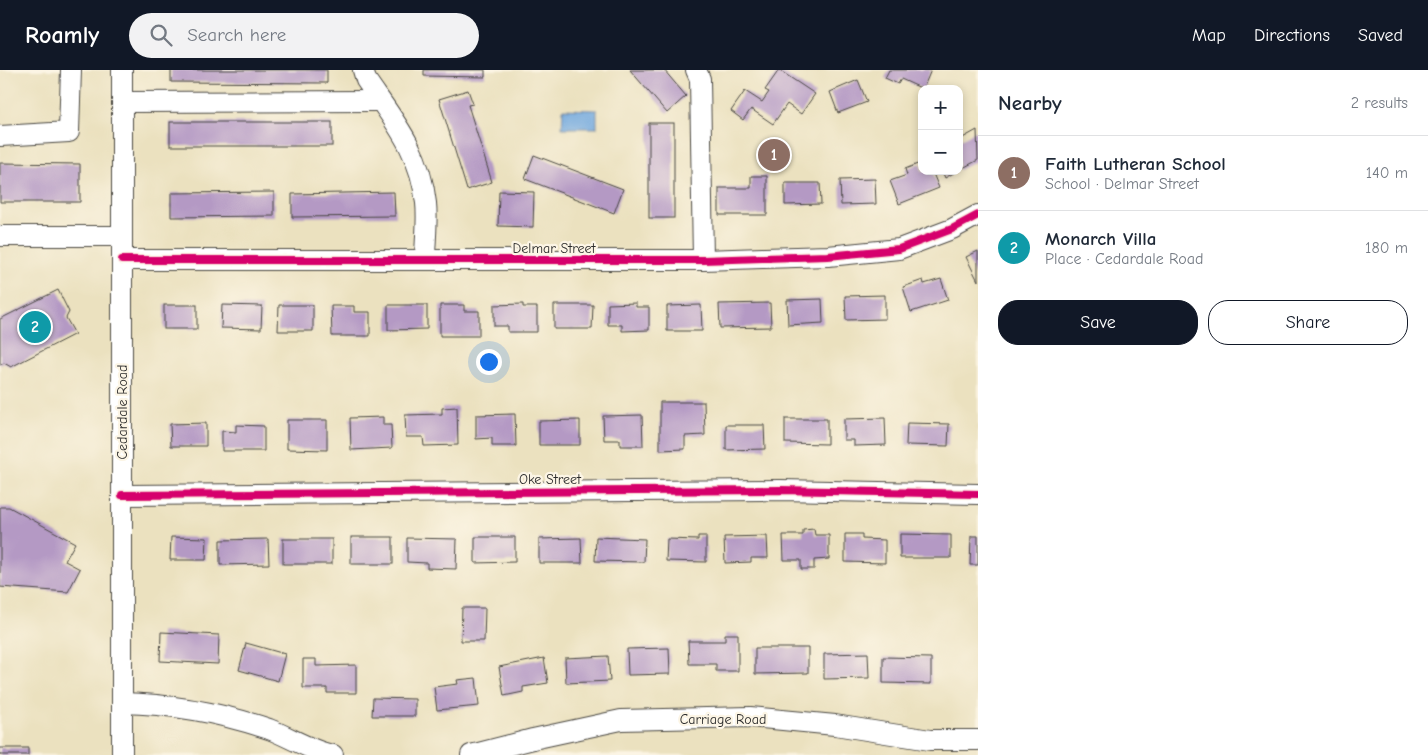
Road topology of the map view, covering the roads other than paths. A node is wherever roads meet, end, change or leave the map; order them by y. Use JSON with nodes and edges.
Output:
{"nodes":[{"id":1,"x":71,"y":70,"type":"edge"},
{"id":2,"x":122,"y":70,"type":"edge"},
{"id":3,"x":363,"y":70,"type":"edge"},
{"id":4,"x":696,"y":70,"type":"edge"},
{"id":5,"x":380,"y":101,"type":"junction"},
{"id":6,"x":122,"y":102,"type":"junction"},
{"id":7,"x":0,"y":136,"type":"edge"},
{"id":8,"x":978,"y":215,"type":"edge"},
{"id":9,"x":0,"y":236,"type":"edge"},
{"id":10,"x":122,"y":236,"type":"junction"},
{"id":11,"x":122,"y":260,"type":"junction"},
{"id":12,"x":425,"y":260,"type":"junction"},
{"id":13,"x":703,"y":260,"type":"junction"},
{"id":14,"x":978,"y":494,"type":"edge"},
{"id":15,"x":122,"y":495,"type":"junction"},
{"id":16,"x":122,"y":703,"type":"junction"},
{"id":17,"x":978,"y":740,"type":"edge"},
{"id":18,"x":122,"y":755,"type":"edge"},
{"id":19,"x":333,"y":755,"type":"edge"},
{"id":20,"x":471,"y":755,"type":"edge"}],
"edges":[{"from":1,"to":7,"type":"street"},
{"from":2,"to":6,"type":"street","name":"Cedardale Road"},
{"from":3,"to":5,"type":"street"},
{"from":4,"to":13,"type":"street"},
{"from":5,"to":6,"type":"street"},
{"from":5,"to":12,"type":"street"},
{"from":6,"to":10,"type":"street","name":"Cedardale Road"},
{"from":8,"to":13,"type":"street","name":"Delmar Street"},
{"from":9,"to":10,"type":"street"},
{"from":10,"to":11,"type":"street","name":"Cedardale Road"},
{"from":11,"to":12,"type":"street","name":"Delmar Street"},
{"from":11,"to":15,"type":"street","name":"Cedardale Road"},
{"from":12,"to":13,"type":"street","name":"Delmar Street"},
{"from":14,"to":15,"type":"street","name":"Oke Street"},
{"from":15,"to":16,"type":"street","name":"Cedardale Road"},
{"from":16,"to":18,"type":"street","name":"Cedardale Road"},
{"from":16,"to":19,"type":"street"},
{"from":17,"to":20,"type":"street","name":"Carriage Road"}]}
